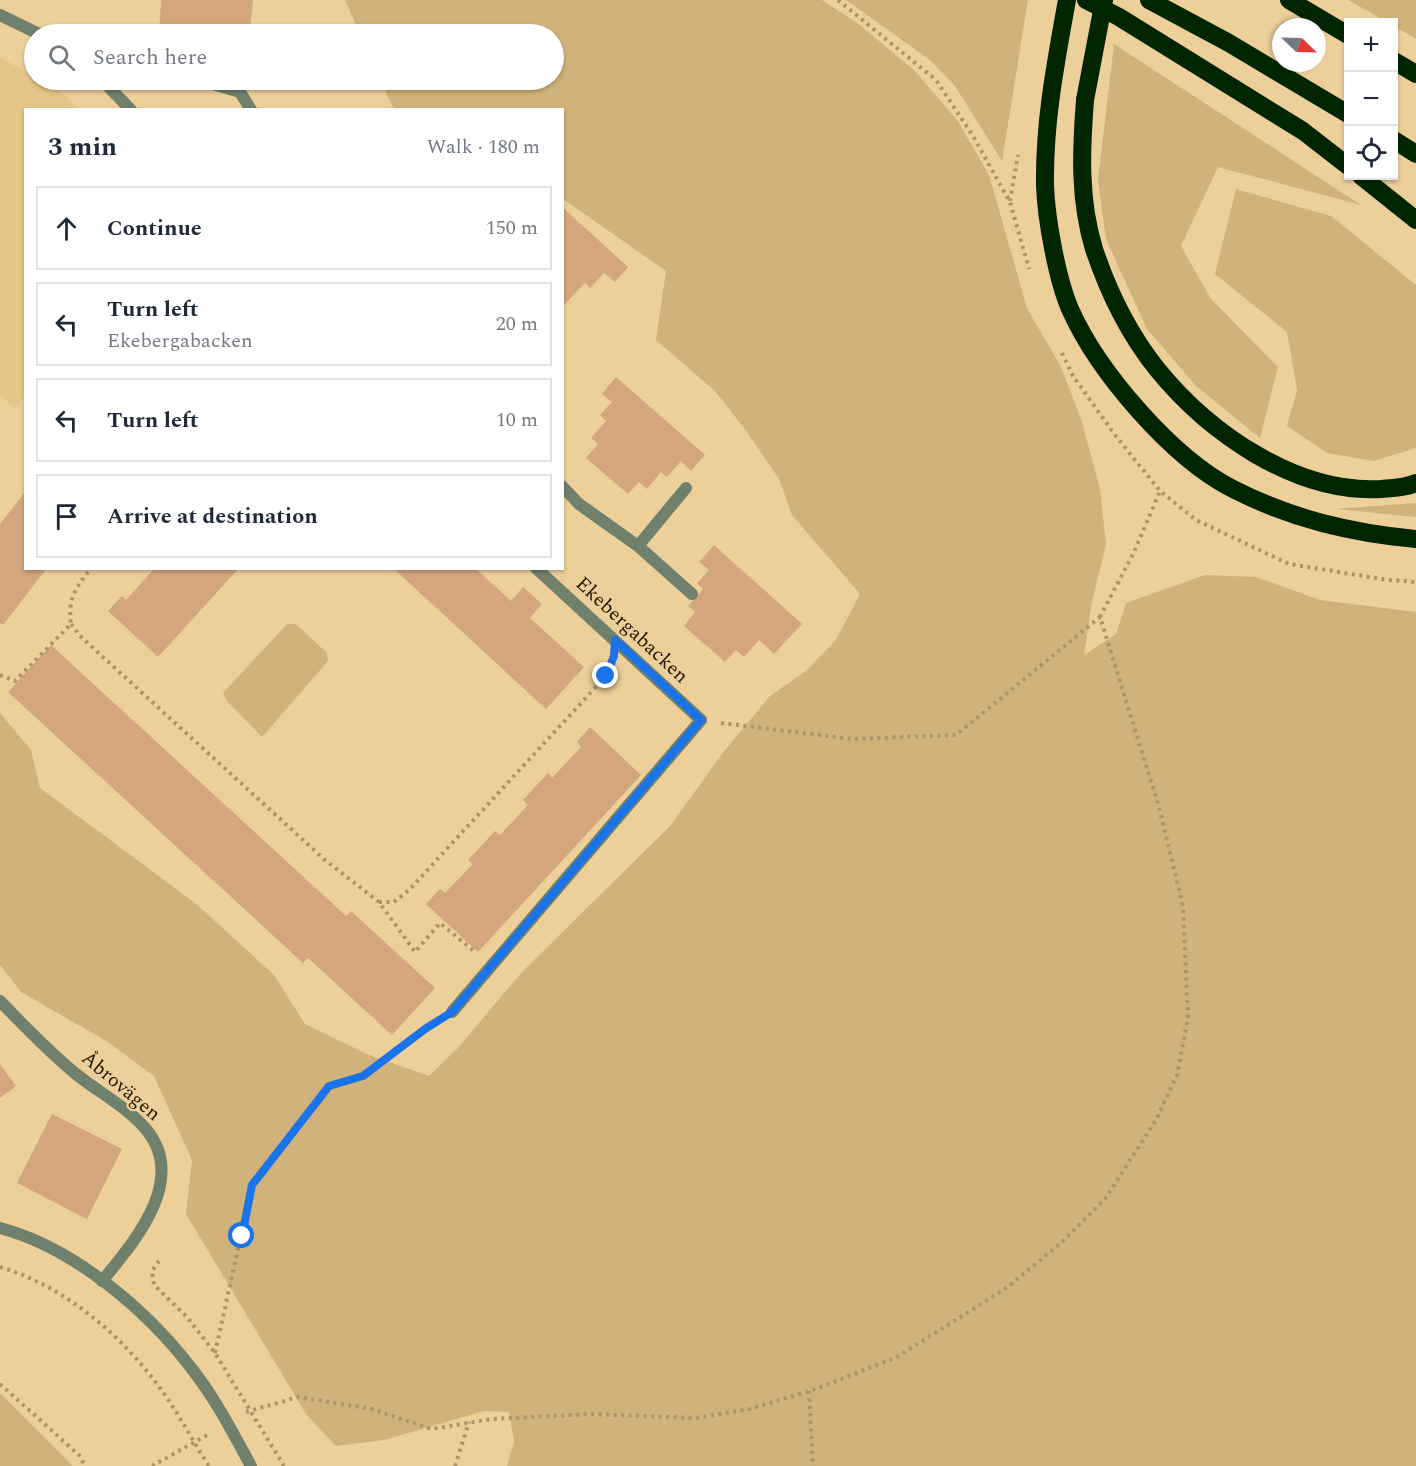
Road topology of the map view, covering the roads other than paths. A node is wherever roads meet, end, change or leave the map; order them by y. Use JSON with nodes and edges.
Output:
{"nodes":[{"id":1,"x":1067,"y":0,"type":"edge"},
{"id":2,"x":1086,"y":0,"type":"edge"},
{"id":3,"x":1104,"y":0,"type":"edge"},
{"id":4,"x":1149,"y":0,"type":"edge"},
{"id":5,"x":1289,"y":0,"type":"edge"},
{"id":6,"x":0,"y":15,"type":"edge"},
{"id":7,"x":24,"y":27,"type":"edge"},
{"id":8,"x":1344,"y":32,"type":"edge"},
{"id":9,"x":1398,"y":63,"type":"edge"},
{"id":10,"x":1416,"y":74,"type":"edge"},
{"id":11,"x":112,"y":90,"type":"edge"},
{"id":12,"x":233,"y":90,"type":"edge"},
{"id":13,"x":129,"y":108,"type":"edge"},
{"id":14,"x":250,"y":108,"type":"edge"},
{"id":15,"x":1344,"y":112,"type":"edge"},
{"id":16,"x":1398,"y":143,"type":"edge"},
{"id":17,"x":1416,"y":154,"type":"edge"},
{"id":18,"x":1344,"y":163,"type":"edge"},
{"id":19,"x":1366,"y":180,"type":"edge"},
{"id":20,"x":1416,"y":220,"type":"edge"},
{"id":21,"x":1416,"y":483,"type":"edge"},
{"id":22,"x":564,"y":488,"type":"edge"},
{"id":23,"x":686,"y":488,"type":"dead end"},
{"id":24,"x":1416,"y":539,"type":"edge"},
{"id":25,"x":638,"y":546,"type":"junction"},
{"id":26,"x":538,"y":570,"type":"edge"},
{"id":27,"x":692,"y":594,"type":"dead end"},
{"id":28,"x":0,"y":1001,"type":"edge"},
{"id":29,"x":452,"y":1012,"type":"road end"},
{"id":30,"x":0,"y":1228,"type":"edge"},
{"id":31,"x":102,"y":1281,"type":"junction"},
{"id":32,"x":251,"y":1466,"type":"edge"}],
"edges":[{"from":1,"to":24,"type":"highway"},
{"from":2,"to":18,"type":"highway"},
{"from":3,"to":21,"type":"highway","bridge":true},
{"from":4,"to":15,"type":"highway"},
{"from":5,"to":8,"type":"highway"},
{"from":6,"to":7,"type":"street"},
{"from":9,"to":10,"type":"highway"},
{"from":11,"to":13,"type":"street"},
{"from":12,"to":14,"type":"street"},
{"from":16,"to":17,"type":"highway"},
{"from":19,"to":20,"type":"highway"},
{"from":22,"to":25,"type":"street"},
{"from":23,"to":25,"type":"street"},
{"from":25,"to":27,"type":"street"},
{"from":26,"to":29,"type":"street","name":"Ekebergabacken"},
{"from":28,"to":31,"type":"street","name":"Åbrovägen"},
{"from":30,"to":31,"type":"street"},
{"from":31,"to":32,"type":"street"}]}
